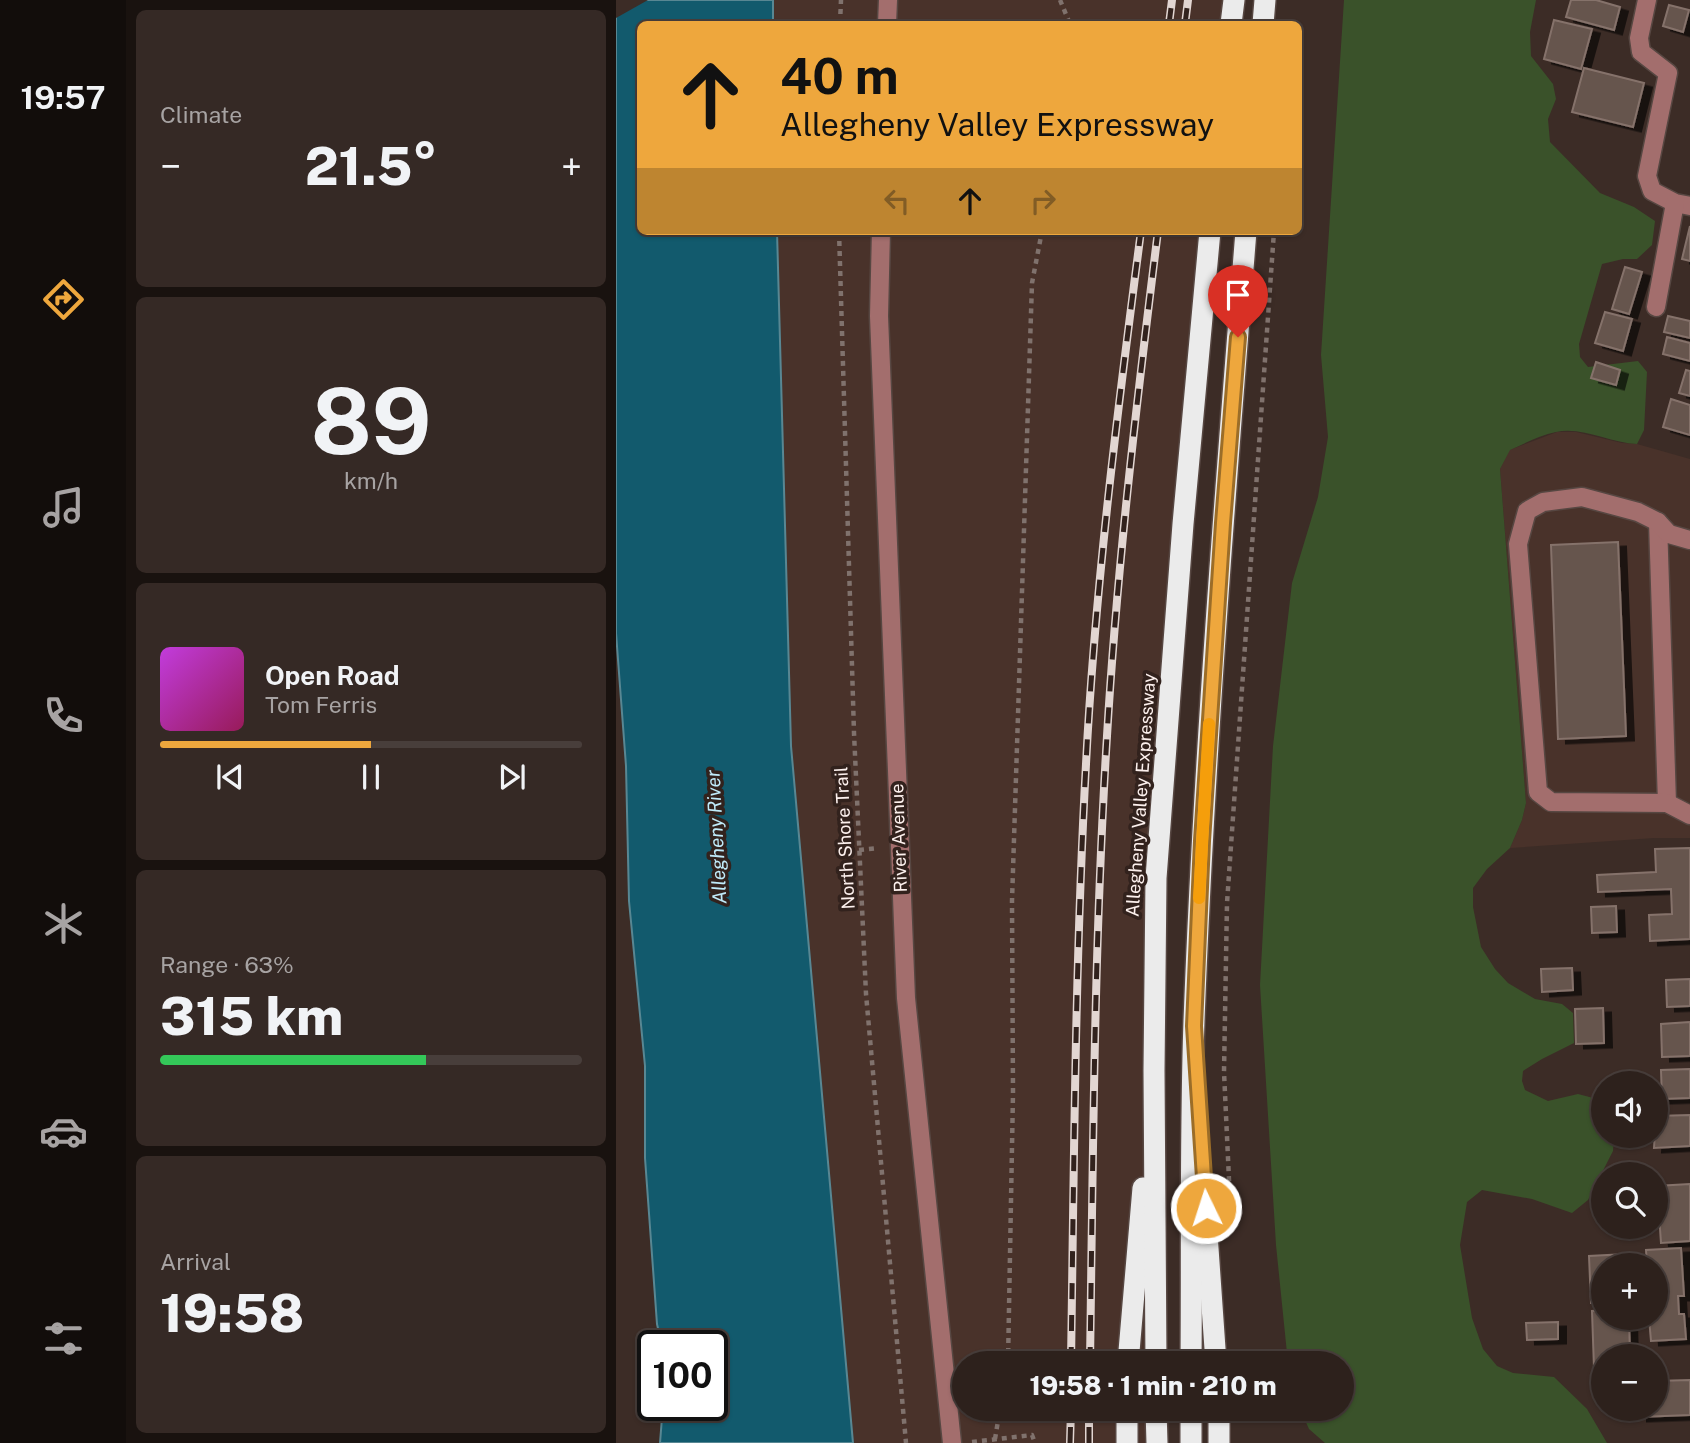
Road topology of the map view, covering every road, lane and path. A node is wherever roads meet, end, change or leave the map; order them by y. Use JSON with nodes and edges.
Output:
{"nodes":[{"id":1,"x":841,"y":0,"type":"edge"},
{"id":2,"x":888,"y":0,"type":"edge"},
{"id":3,"x":1060,"y":0,"type":"edge"},
{"id":4,"x":1234,"y":0,"type":"edge"},
{"id":5,"x":1265,"y":0,"type":"edge"},
{"id":6,"x":1647,"y":0,"type":"edge"},
{"id":7,"x":840,"y":21,"type":"edge"},
{"id":8,"x":887,"y":21,"type":"edge"},
{"id":9,"x":1069,"y":21,"type":"edge"},
{"id":10,"x":1231,"y":21,"type":"edge"},
{"id":11,"x":1263,"y":21,"type":"edge"},
{"id":12,"x":1682,"y":205,"type":"edge"},
{"id":13,"x":839,"y":235,"type":"edge"},
{"id":14,"x":881,"y":235,"type":"edge"},
{"id":15,"x":1041,"y":235,"type":"edge"},
{"id":16,"x":1210,"y":235,"type":"edge"},
{"id":17,"x":1246,"y":235,"type":"edge"},
{"id":18,"x":1274,"y":235,"type":"edge"},
{"id":19,"x":1656,"y":307,"type":"dead end"},
{"id":20,"x":1658,"y":522,"type":"junction"},
{"id":21,"x":1690,"y":540,"type":"edge"},
{"id":22,"x":1667,"y":803,"type":"junction"},
{"id":23,"x":1690,"y":816,"type":"edge"},
{"id":24,"x":1194,"y":1026,"type":"junction"},
{"id":25,"x":1154,"y":1071,"type":"junction"},
{"id":26,"x":1231,"y":1206,"type":"dead end"},
{"id":27,"x":1008,"y":1351,"type":"edge"},
{"id":28,"x":1129,"y":1351,"type":"edge"},
{"id":29,"x":1156,"y":1351,"type":"edge"},
{"id":30,"x":1191,"y":1351,"type":"edge"},
{"id":31,"x":1215,"y":1351,"type":"edge"},
{"id":32,"x":998,"y":1421,"type":"edge"},
{"id":33,"x":1128,"y":1421,"type":"edge"},
{"id":34,"x":1156,"y":1421,"type":"edge"},
{"id":35,"x":1191,"y":1421,"type":"edge"},
{"id":36,"x":1219,"y":1421,"type":"edge"},
{"id":37,"x":906,"y":1443,"type":"edge"},
{"id":38,"x":953,"y":1443,"type":"edge"},
{"id":39,"x":1035,"y":1443,"type":"edge"},
{"id":40,"x":1127,"y":1443,"type":"edge"},
{"id":41,"x":1157,"y":1443,"type":"edge"},
{"id":42,"x":1191,"y":1443,"type":"edge"},
{"id":43,"x":1219,"y":1443,"type":"edge"}],
"edges":[{"from":1,"to":7,"type":"path"},
{"from":2,"to":8,"type":"street"},
{"from":3,"to":9,"type":"path"},
{"from":4,"to":10,"type":"highway"},
{"from":5,"to":11,"type":"highway"},
{"from":6,"to":12,"type":"street"},
{"from":12,"to":19,"type":"street"},
{"from":13,"to":37,"type":"path","name":"North Shore Trail"},
{"from":14,"to":38,"type":"street","name":"River Avenue"},
{"from":15,"to":27,"type":"path"},
{"from":16,"to":25,"type":"highway","name":"Allegheny Valley Expressway"},
{"from":17,"to":24,"type":"highway"},
{"from":18,"to":26,"type":"path"},
{"from":20,"to":21,"type":"street"},
{"from":20,"to":22,"type":"street"},
{"from":20,"to":22,"type":"street"},
{"from":22,"to":23,"type":"street"},
{"from":24,"to":30,"type":"highway"},
{"from":24,"to":31,"type":"highway"},
{"from":25,"to":28,"type":"highway"},
{"from":25,"to":29,"type":"highway","name":"Allegheny Valley Expressway"},
{"from":32,"to":39,"type":"path"},
{"from":33,"to":40,"type":"highway"},
{"from":34,"to":41,"type":"highway"},
{"from":35,"to":42,"type":"highway"},
{"from":36,"to":43,"type":"highway"}]}
